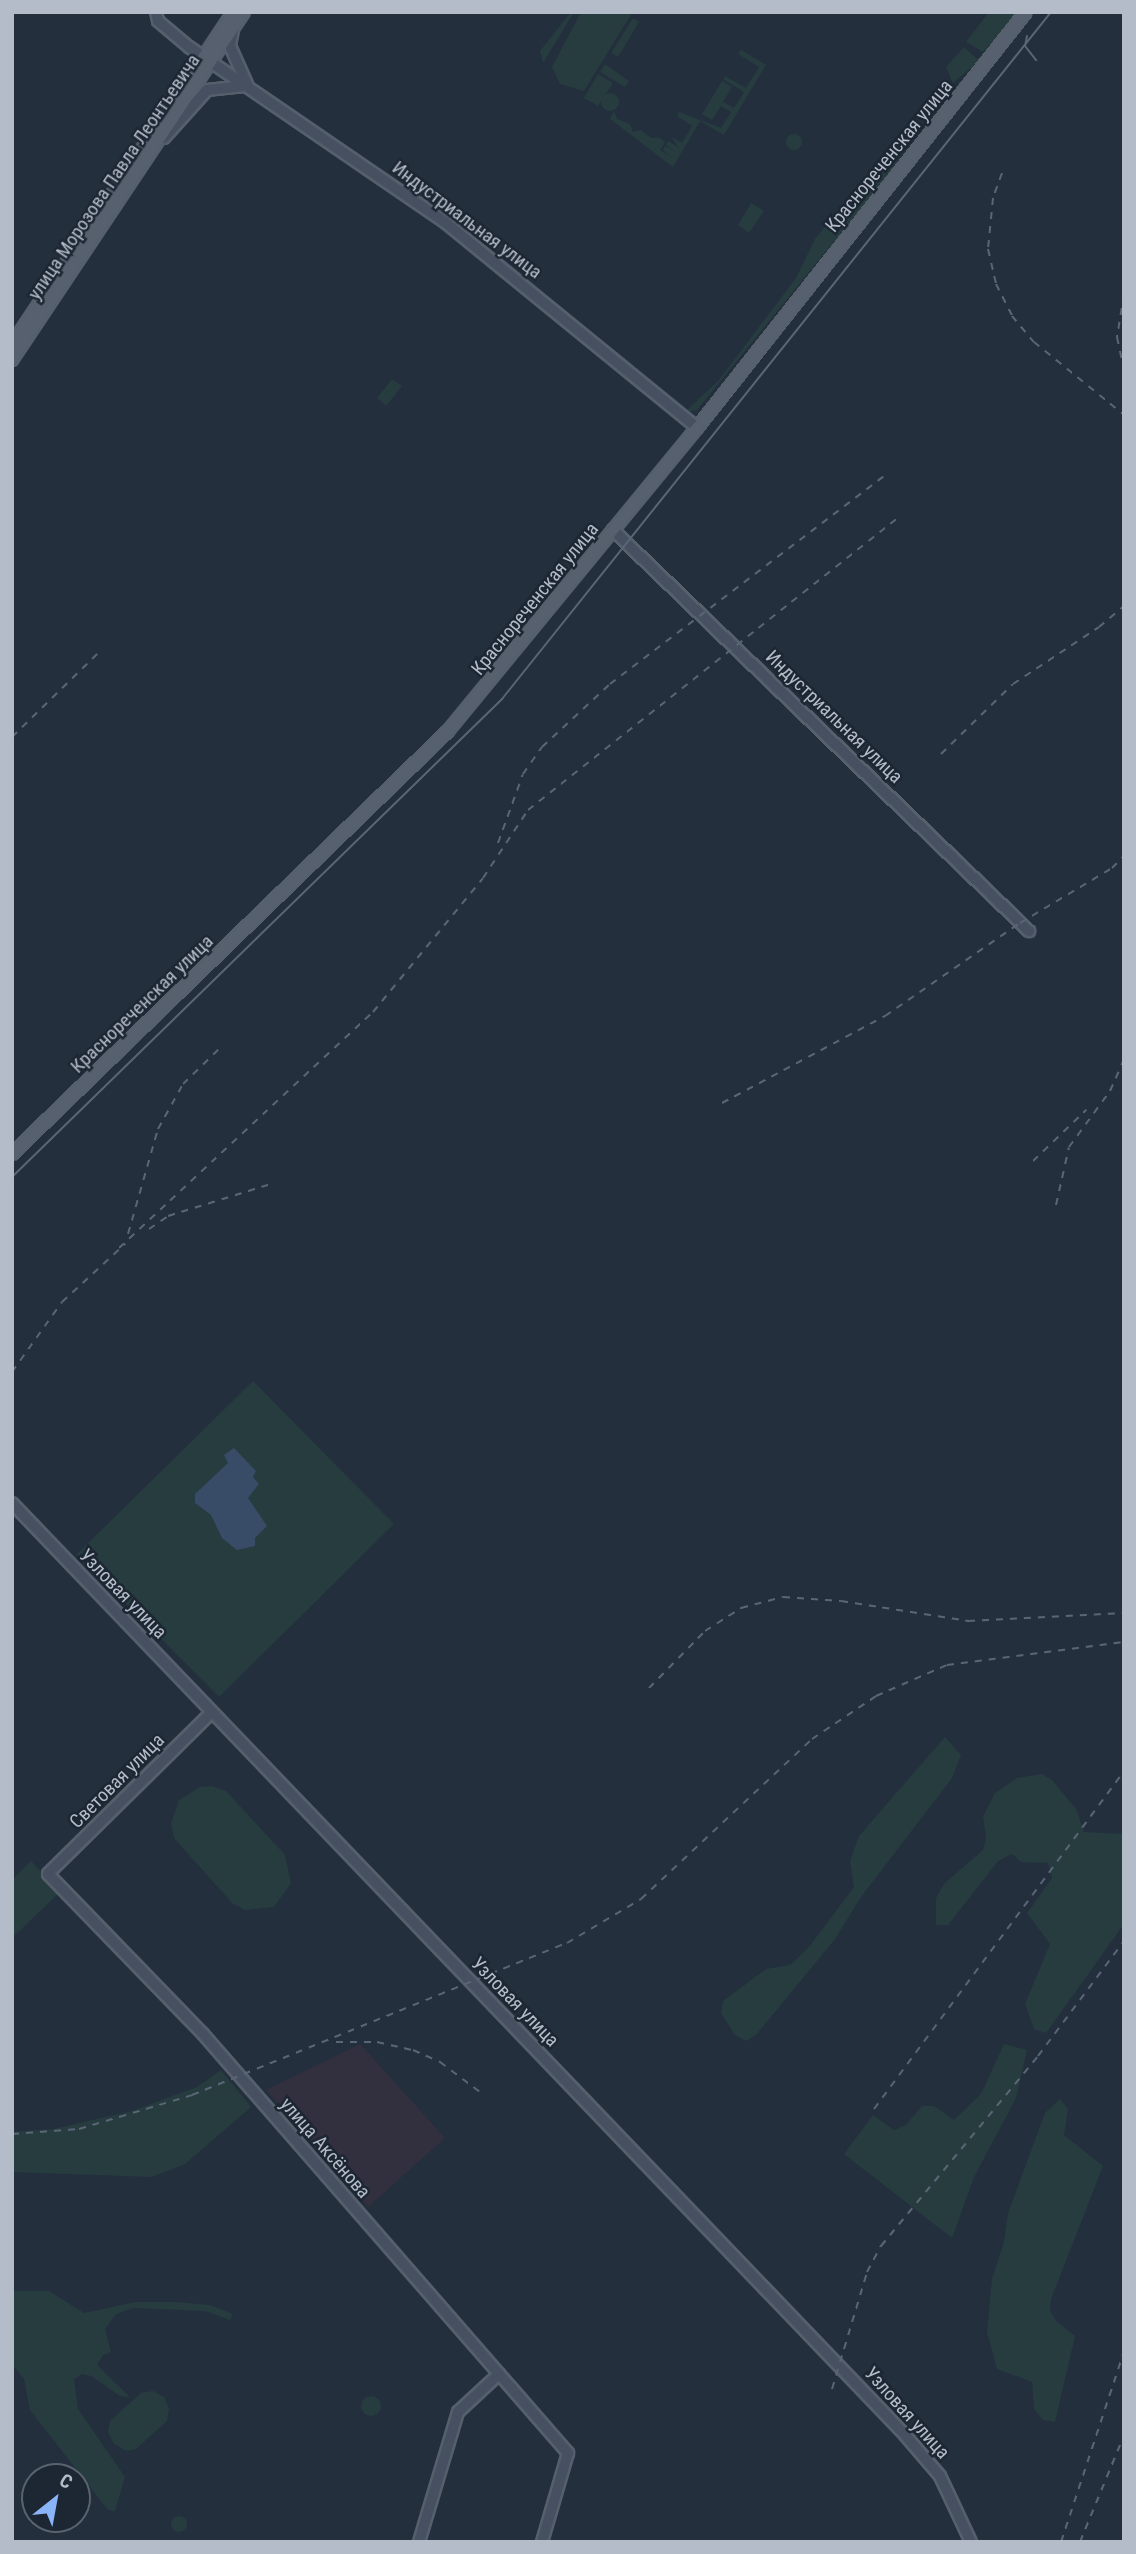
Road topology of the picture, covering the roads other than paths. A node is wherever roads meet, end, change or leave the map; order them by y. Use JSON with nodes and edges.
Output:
{"nodes":[{"id":1,"x":156,"y":12,"type":"edge"},
{"id":2,"x":1026,"y":12,"type":"edge"},
{"id":3,"x":240,"y":13,"type":"edge"},
{"id":4,"x":208,"y":59,"type":"junction"},
{"id":5,"x":249,"y":87,"type":"junction"},
{"id":6,"x":157,"y":145,"type":"junction"},
{"id":7,"x":12,"y":344,"type":"edge"},
{"id":8,"x":12,"y":360,"type":"edge"},
{"id":9,"x":696,"y":428,"type":"junction"},
{"id":10,"x":613,"y":530,"type":"junction"},
{"id":11,"x":1029,"y":931,"type":"dead end"},
{"id":12,"x":12,"y":1154,"type":"edge"},
{"id":13,"x":12,"y":1503,"type":"edge"},
{"id":14,"x":211,"y":1713,"type":"junction"},
{"id":15,"x":48,"y":1874,"type":"joint"},
{"id":16,"x":499,"y":2374,"type":"junction"},
{"id":17,"x":419,"y":2542,"type":"edge"},
{"id":18,"x":542,"y":2542,"type":"edge"},
{"id":19,"x":971,"y":2542,"type":"edge"}],
"edges":[{"from":1,"to":4,"type":"street","name":"Индустриальная улица"},
{"from":2,"to":9,"type":"main road","name":"Краснореченская улица"},
{"from":3,"to":4,"type":"main road","name":"улица Морозова Павла Леонтьевича"},
{"from":3,"to":4,"type":"main road","name":"улица Морозова Павла Леонтьевича"},
{"from":3,"to":5,"type":"street"},
{"from":4,"to":5,"type":"street","name":"Индустриальная улица"},
{"from":4,"to":6,"type":"main road","name":"улица Морозова Павла Леонтьевича"},
{"from":4,"to":7,"type":"main road","name":"улица Морозова Павла Леонтьевича"},
{"from":5,"to":6,"type":"street"},
{"from":5,"to":9,"type":"street","name":"Индустриальная улица"},
{"from":6,"to":8,"type":"main road","name":"улица Морозова Павла Леонтьевича"},
{"from":9,"to":10,"type":"main road","name":"Краснореченская улица"},
{"from":10,"to":11,"type":"street","name":"Индустриальная улица"},
{"from":10,"to":12,"type":"main road","name":"Краснореченская улица"},
{"from":13,"to":14,"type":"street","name":"Узловая улица"},
{"from":14,"to":15,"type":"street","name":"Световая улица"},
{"from":14,"to":19,"type":"street","name":"Узловая улица"},
{"from":15,"to":16,"type":"street","name":"улица Аксёнова"},
{"from":16,"to":17,"type":"street"},
{"from":16,"to":18,"type":"street","name":"улица Аксёнова"}]}
